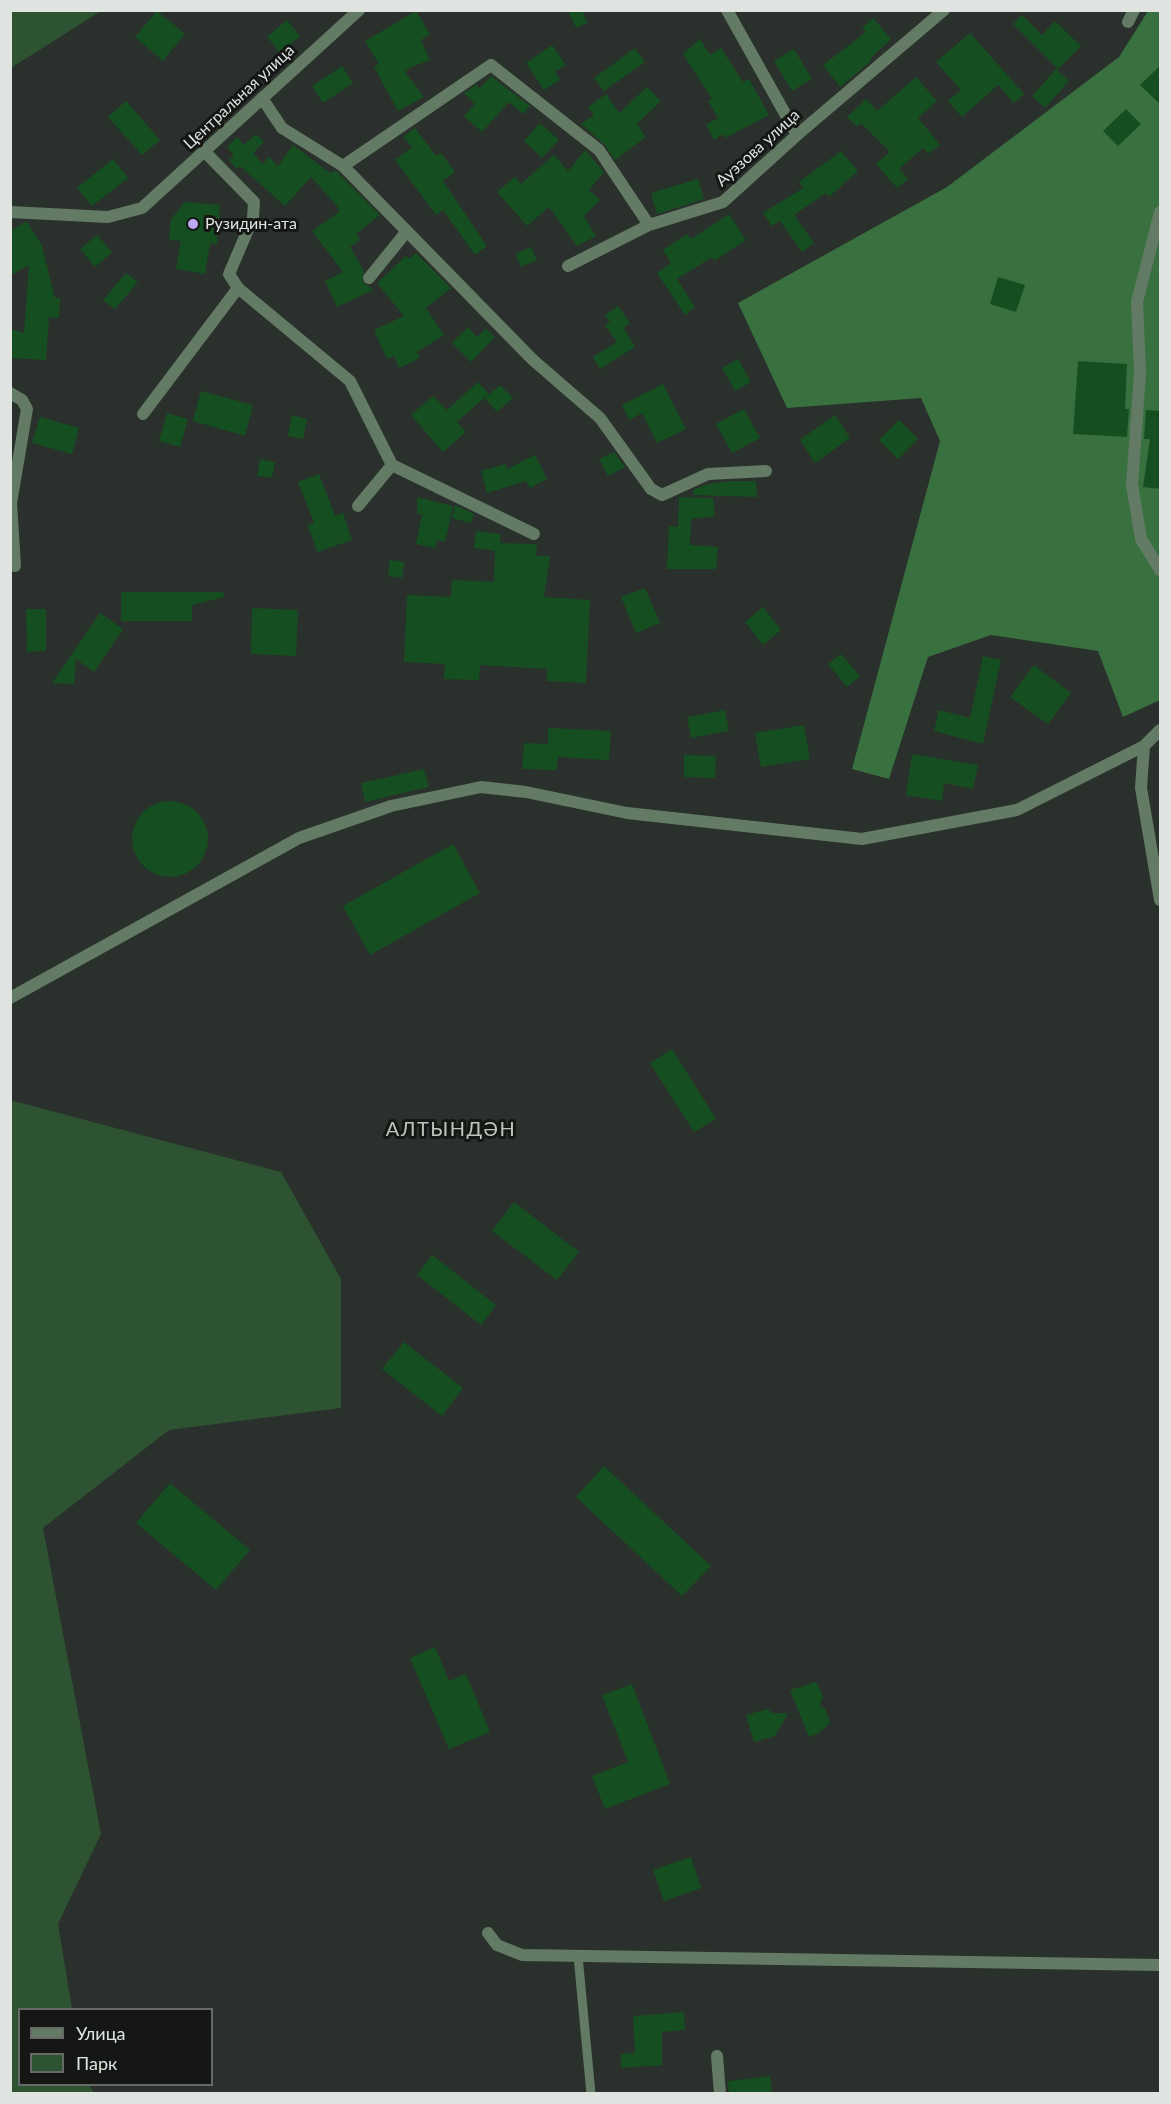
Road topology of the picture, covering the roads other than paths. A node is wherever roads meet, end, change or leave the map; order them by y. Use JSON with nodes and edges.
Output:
{"nodes":[{"id":1,"x":358,"y":10,"type":"edge"},
{"id":2,"x":727,"y":10,"type":"edge"},
{"id":3,"x":944,"y":10,"type":"edge"},
{"id":4,"x":262,"y":98,"type":"junction"},
{"id":5,"x":797,"y":135,"type":"junction"},
{"id":6,"x":204,"y":151,"type":"junction"},
{"id":7,"x":343,"y":166,"type":"junction"},
{"id":8,"x":10,"y":212,"type":"edge"},
{"id":9,"x":1161,"y":212,"type":"edge"},
{"id":10,"x":649,"y":225,"type":"junction"},
{"id":11,"x":407,"y":231,"type":"junction"},
{"id":12,"x":568,"y":266,"type":"dead end"},
{"id":13,"x":369,"y":278,"type":"dead end"},
{"id":14,"x":238,"y":288,"type":"junction"},
{"id":15,"x":10,"y":393,"type":"edge"},
{"id":16,"x":143,"y":414,"type":"dead end"},
{"id":17,"x":392,"y":465,"type":"junction"},
{"id":18,"x":766,"y":471,"type":"dead end"},
{"id":19,"x":358,"y":506,"type":"dead end"},
{"id":20,"x":534,"y":534,"type":"dead end"},
{"id":21,"x":15,"y":566,"type":"dead end"},
{"id":22,"x":1161,"y":570,"type":"edge"},
{"id":23,"x":1161,"y":730,"type":"edge"},
{"id":24,"x":1144,"y":746,"type":"junction"},
{"id":25,"x":1161,"y":900,"type":"edge"},
{"id":26,"x":10,"y":998,"type":"edge"},
{"id":27,"x":488,"y":1933,"type":"dead end"},
{"id":28,"x":578,"y":1956,"type":"junction"},
{"id":29,"x":1161,"y":1965,"type":"edge"},
{"id":30,"x":717,"y":2056,"type":"dead end"},
{"id":31,"x":591,"y":2094,"type":"edge"},
{"id":32,"x":720,"y":2094,"type":"edge"}],
"edges":[{"from":1,"to":4,"type":"street","name":"Центральная улица"},
{"from":2,"to":5,"type":"street"},
{"from":3,"to":5,"type":"street","name":"Ауэзова улица"},
{"from":4,"to":6,"type":"street","name":"Центральная улица"},
{"from":4,"to":7,"type":"street"},
{"from":5,"to":10,"type":"street","name":"Ауэзова улица"},
{"from":6,"to":8,"type":"street","name":"Центральная улица"},
{"from":6,"to":14,"type":"street"},
{"from":7,"to":10,"type":"street"},
{"from":7,"to":11,"type":"street"},
{"from":9,"to":22,"type":"street"},
{"from":10,"to":12,"type":"street","name":"Ауэзова улица"},
{"from":11,"to":13,"type":"street"},
{"from":11,"to":18,"type":"street"},
{"from":14,"to":16,"type":"street"},
{"from":14,"to":17,"type":"street"},
{"from":15,"to":21,"type":"street"},
{"from":17,"to":19,"type":"street"},
{"from":17,"to":20,"type":"street"},
{"from":23,"to":24,"type":"street"},
{"from":24,"to":25,"type":"street"},
{"from":24,"to":26,"type":"street"},
{"from":27,"to":28,"type":"street"},
{"from":28,"to":29,"type":"street"},
{"from":28,"to":31,"type":"lane"},
{"from":30,"to":32,"type":"street"}]}
